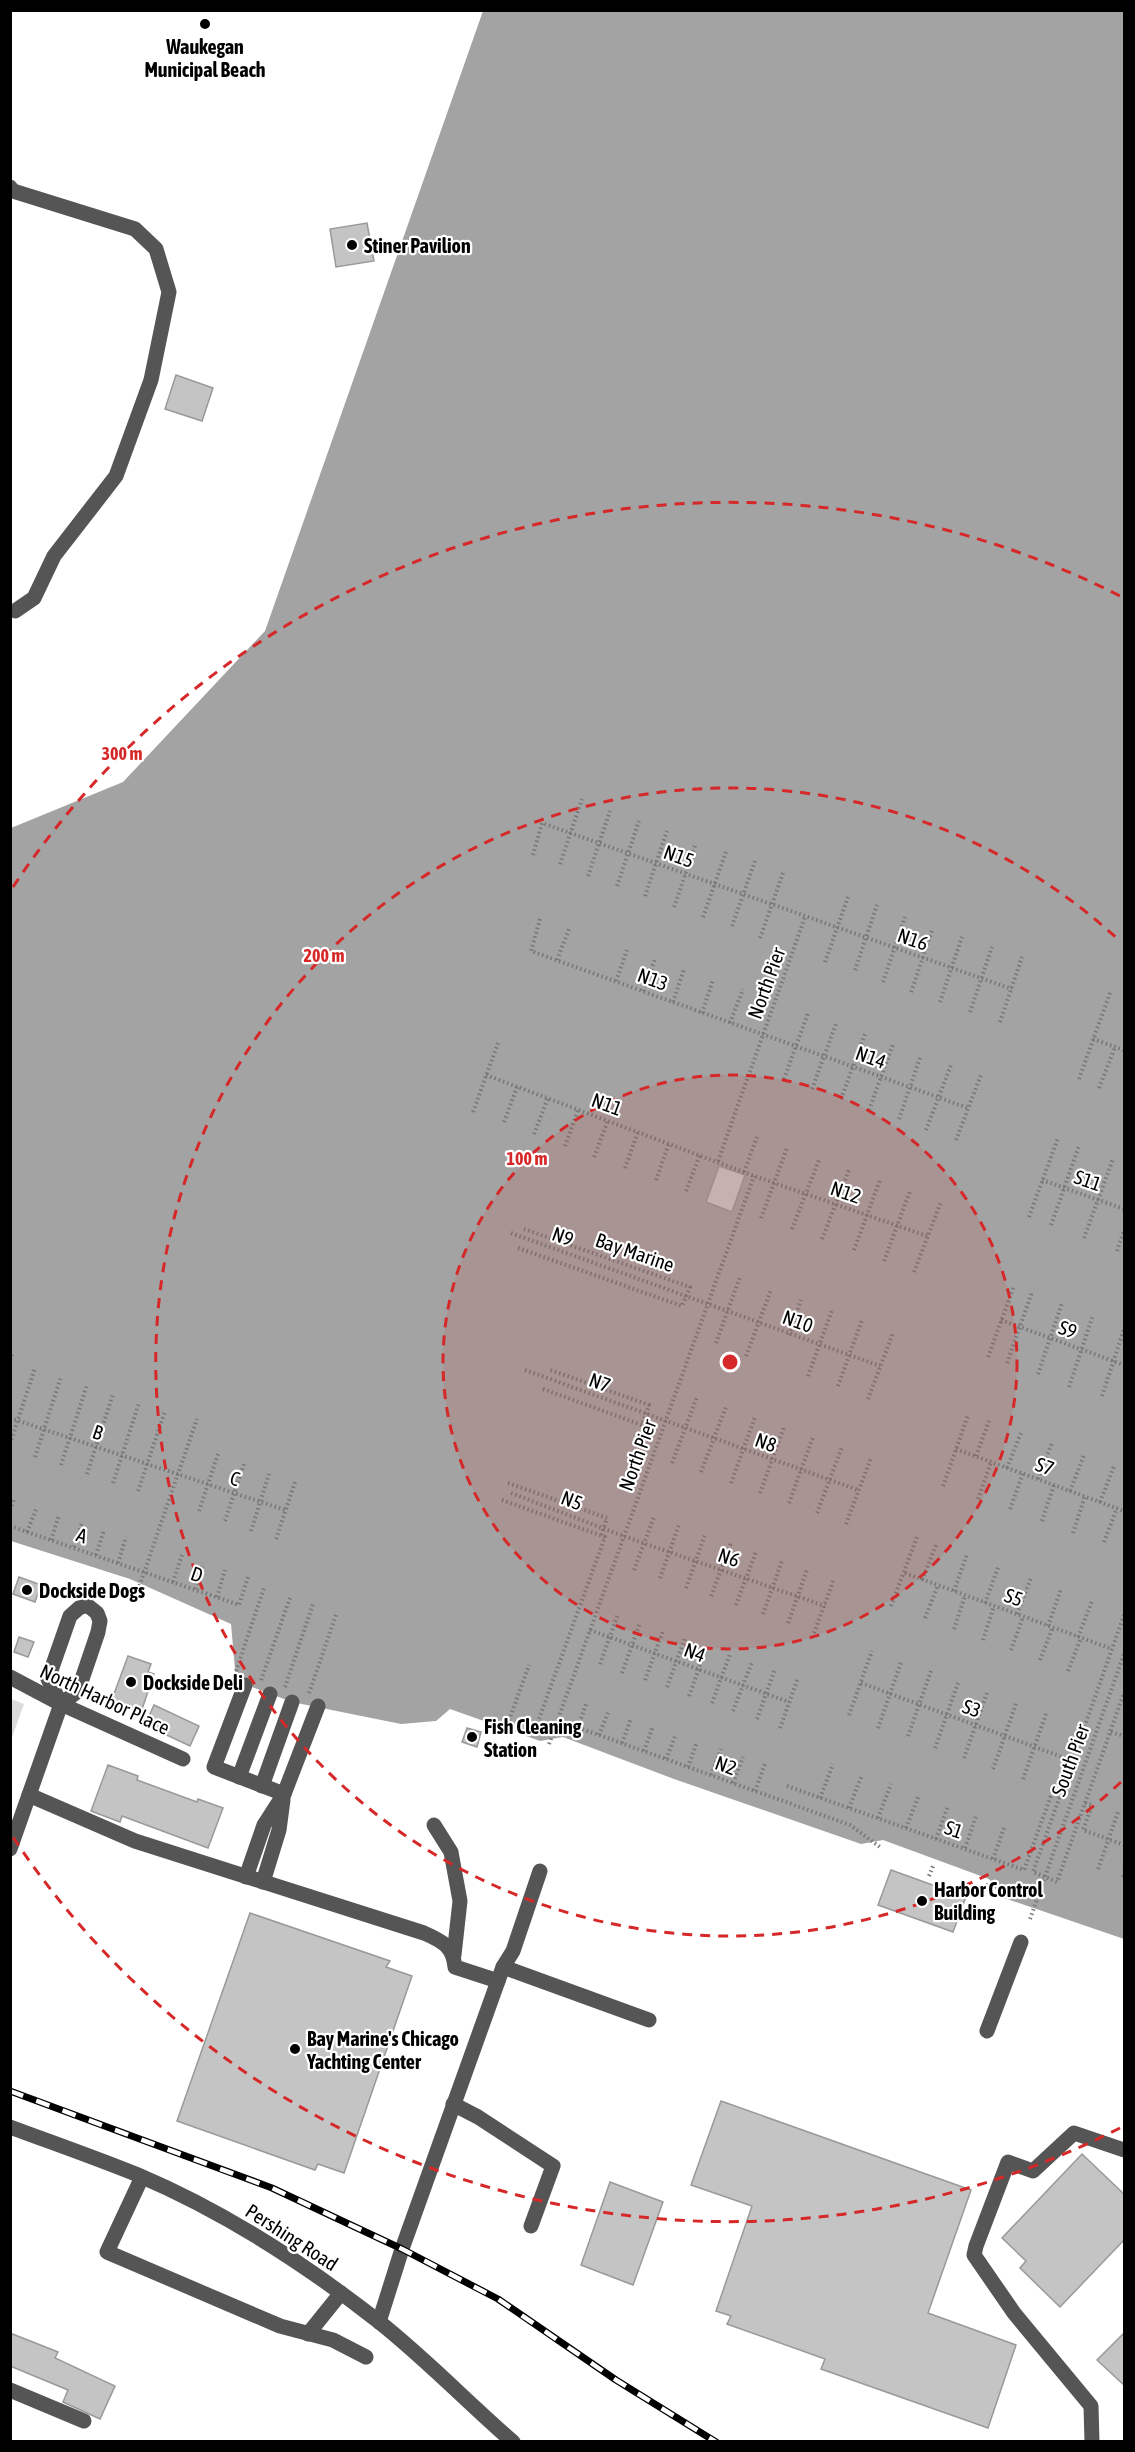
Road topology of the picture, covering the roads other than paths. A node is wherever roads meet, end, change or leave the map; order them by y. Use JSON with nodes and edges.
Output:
{"nodes":[{"id":1,"x":10,"y":187,"type":"edge"},
{"id":2,"x":15,"y":611,"type":"dead end"},
{"id":3,"x":10,"y":1677,"type":"edge"},
{"id":4,"x":282,"y":1696,"type":"junction"},
{"id":5,"x":61,"y":1704,"type":"junction"},
{"id":6,"x":183,"y":1758,"type":"dead end"},
{"id":7,"x":239,"y":1777,"type":"junction"},
{"id":8,"x":262,"y":1786,"type":"junction"},
{"id":9,"x":284,"y":1794,"type":"junction"},
{"id":10,"x":29,"y":1795,"type":"junction"},
{"id":11,"x":434,"y":1825,"type":"dead end"},
{"id":12,"x":11,"y":1847,"type":"edge"},
{"id":13,"x":246,"y":1877,"type":"junction"},
{"id":14,"x":263,"y":1882,"type":"junction"},
{"id":15,"x":1020,"y":1942,"type":"dead end"},
{"id":16,"x":454,"y":1955,"type":"junction"},
{"id":17,"x":501,"y":1974,"type":"junction"},
{"id":18,"x":649,"y":2020,"type":"dead end"},
{"id":19,"x":987,"y":2031,"type":"dead end"},
{"id":20,"x":453,"y":2104,"type":"junction"},
{"id":21,"x":10,"y":2127,"type":"edge"},
{"id":22,"x":1125,"y":2150,"type":"edge"},
{"id":23,"x":142,"y":2177,"type":"junction"},
{"id":24,"x":531,"y":2226,"type":"dead end"},
{"id":25,"x":341,"y":2294,"type":"junction"},
{"id":26,"x":379,"y":2322,"type":"junction"},
{"id":27,"x":308,"y":2334,"type":"junction"},
{"id":28,"x":366,"y":2357,"type":"dead end"},
{"id":29,"x":10,"y":2390,"type":"edge"},
{"id":30,"x":84,"y":2421,"type":"dead end"},
{"id":31,"x":513,"y":2442,"type":"edge"},
{"id":32,"x":1092,"y":2442,"type":"edge"}],
"edges":[{"from":1,"to":2,"type":"street"},
{"from":3,"to":5,"type":"street","name":"North Harbor Place"},
{"from":4,"to":7,"type":"street"},
{"from":4,"to":7,"type":"street"},
{"from":4,"to":8,"type":"street"},
{"from":4,"to":9,"type":"street"},
{"from":5,"to":5,"type":"street"},
{"from":5,"to":6,"type":"street","name":"North Harbor Place"},
{"from":5,"to":10,"type":"street"},
{"from":7,"to":8,"type":"street"},
{"from":8,"to":9,"type":"street"},
{"from":9,"to":13,"type":"street"},
{"from":9,"to":14,"type":"street"},
{"from":10,"to":12,"type":"street"},
{"from":10,"to":13,"type":"street"},
{"from":11,"to":16,"type":"street"},
{"from":13,"to":14,"type":"street"},
{"from":14,"to":16,"type":"street"},
{"from":15,"to":19,"type":"street"},
{"from":16,"to":17,"type":"street"},
{"from":17,"to":17,"type":"street"},
{"from":17,"to":18,"type":"street"},
{"from":17,"to":20,"type":"street"},
{"from":20,"to":24,"type":"street"},
{"from":20,"to":26,"type":"street"},
{"from":21,"to":23,"type":"street","name":"Pershing Road"},
{"from":22,"to":32,"type":"street"},
{"from":23,"to":25,"type":"street","name":"Pershing Road"},
{"from":23,"to":27,"type":"street"},
{"from":25,"to":26,"type":"street","name":"Pershing Road"},
{"from":25,"to":27,"type":"street"},
{"from":26,"to":31,"type":"street","name":"Pershing Road"},
{"from":27,"to":28,"type":"street"},
{"from":29,"to":30,"type":"street"}]}
